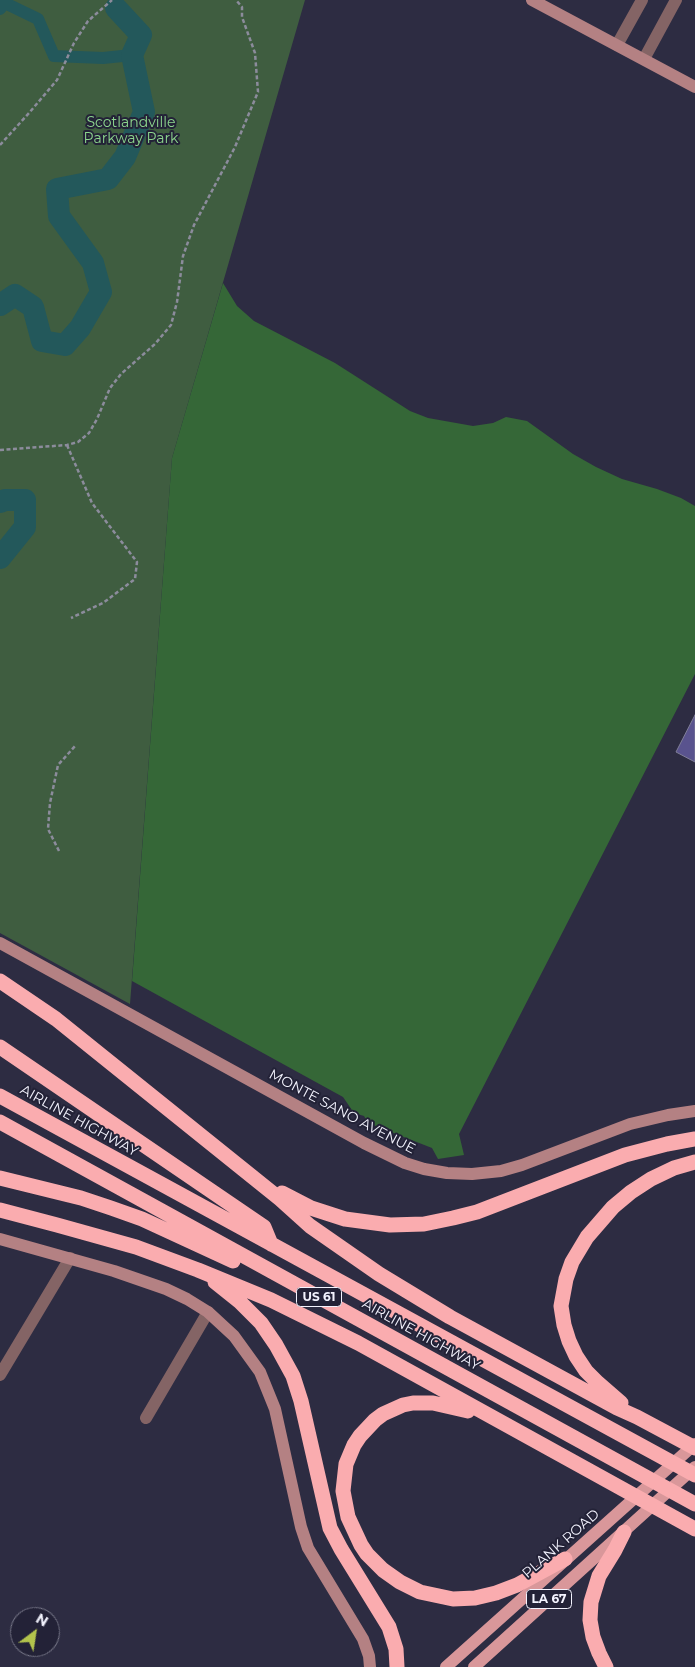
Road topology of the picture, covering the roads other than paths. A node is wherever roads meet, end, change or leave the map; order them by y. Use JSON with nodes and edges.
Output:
{"nodes":[{"id":1,"x":532,"y":0,"type":"edge"},
{"id":2,"x":642,"y":0,"type":"edge"},
{"id":3,"x":676,"y":0,"type":"edge"},
{"id":4,"x":617,"y":45,"type":"junction"},
{"id":5,"x":644,"y":59,"type":"junction"},
{"id":6,"x":695,"y":87,"type":"edge"},
{"id":7,"x":0,"y":943,"type":"edge"},
{"id":8,"x":0,"y":981,"type":"edge"},
{"id":9,"x":0,"y":1047,"type":"edge"},
{"id":10,"x":0,"y":1096,"type":"edge"},
{"id":11,"x":695,"y":1111,"type":"edge"},
{"id":12,"x":0,"y":1122,"type":"edge"},
{"id":13,"x":695,"y":1139,"type":"edge"},
{"id":14,"x":695,"y":1162,"type":"edge"},
{"id":15,"x":0,"y":1178,"type":"edge"},
{"id":16,"x":267,"y":1188,"type":"junction"},
{"id":17,"x":0,"y":1210,"type":"edge"},
{"id":18,"x":0,"y":1239,"type":"edge"},
{"id":19,"x":271,"y":1244,"type":"junction"},
{"id":20,"x":70,"y":1258,"type":"junction"},
{"id":21,"x":198,"y":1270,"type":"junction"},
{"id":22,"x":307,"y":1291,"type":"junction"},
{"id":23,"x":208,"y":1312,"type":"junction"},
{"id":24,"x":0,"y":1375,"type":"edge"},
{"id":25,"x":476,"y":1409,"type":"junction"},
{"id":26,"x":637,"y":1417,"type":"junction"},
{"id":27,"x":146,"y":1418,"type":"dead end"},
{"id":28,"x":695,"y":1444,"type":"edge"},
{"id":29,"x":695,"y":1448,"type":"edge"},
{"id":30,"x":695,"y":1467,"type":"edge"},
{"id":31,"x":695,"y":1475,"type":"edge"},
{"id":32,"x":695,"y":1504,"type":"edge"},
{"id":33,"x":695,"y":1529,"type":"edge"},
{"id":34,"x":624,"y":1532,"type":"junction"},
{"id":35,"x":565,"y":1559,"type":"junction"},
{"id":36,"x":370,"y":1667,"type":"edge"},
{"id":37,"x":397,"y":1667,"type":"edge"},
{"id":38,"x":446,"y":1667,"type":"edge"},
{"id":39,"x":474,"y":1667,"type":"edge"},
{"id":40,"x":606,"y":1667,"type":"edge"}],
"edges":[{"from":1,"to":4,"type":"street"},
{"from":2,"to":4,"type":"street"},
{"from":3,"to":5,"type":"street"},
{"from":4,"to":5,"type":"street"},
{"from":5,"to":6,"type":"street"},
{"from":7,"to":11,"type":"street","name":"MONTE SANO AVENUE"},
{"from":8,"to":16,"type":"highway"},
{"from":9,"to":19,"type":"highway"},
{"from":10,"to":19,"type":"highway","name":"AIRLINE HIGHWAY","number":"US 61"},
{"from":12,"to":22,"type":"highway","name":"AIRLINE HIGHWAY","number":"US 61"},
{"from":13,"to":16,"type":"highway"},
{"from":14,"to":26,"type":"highway"},
{"from":15,"to":22,"type":"highway"},
{"from":16,"to":26,"type":"highway"},
{"from":17,"to":21,"type":"highway"},
{"from":18,"to":20,"type":"street"},
{"from":19,"to":31,"type":"highway","name":"AIRLINE HIGHWAY","number":"US 61"},
{"from":20,"to":23,"type":"street"},
{"from":20,"to":24,"type":"street"},
{"from":21,"to":25,"type":"highway"},
{"from":21,"to":37,"type":"highway"},
{"from":22,"to":32,"type":"highway","name":"AIRLINE HIGHWAY","number":"US 61"},
{"from":23,"to":27,"type":"street"},
{"from":23,"to":36,"type":"street"},
{"from":25,"to":33,"type":"highway"},
{"from":25,"to":35,"type":"highway"},
{"from":26,"to":29,"type":"highway"},
{"from":28,"to":35,"type":"main road","name":"PLANK ROAD","number":"LA 67"},
{"from":30,"to":34,"type":"main road","number":"LA 67"},
{"from":34,"to":39,"type":"main road","number":"LA 67"},
{"from":34,"to":40,"type":"highway"},
{"from":35,"to":38,"type":"main road","name":"PLANK ROAD","number":"LA 67"}]}
